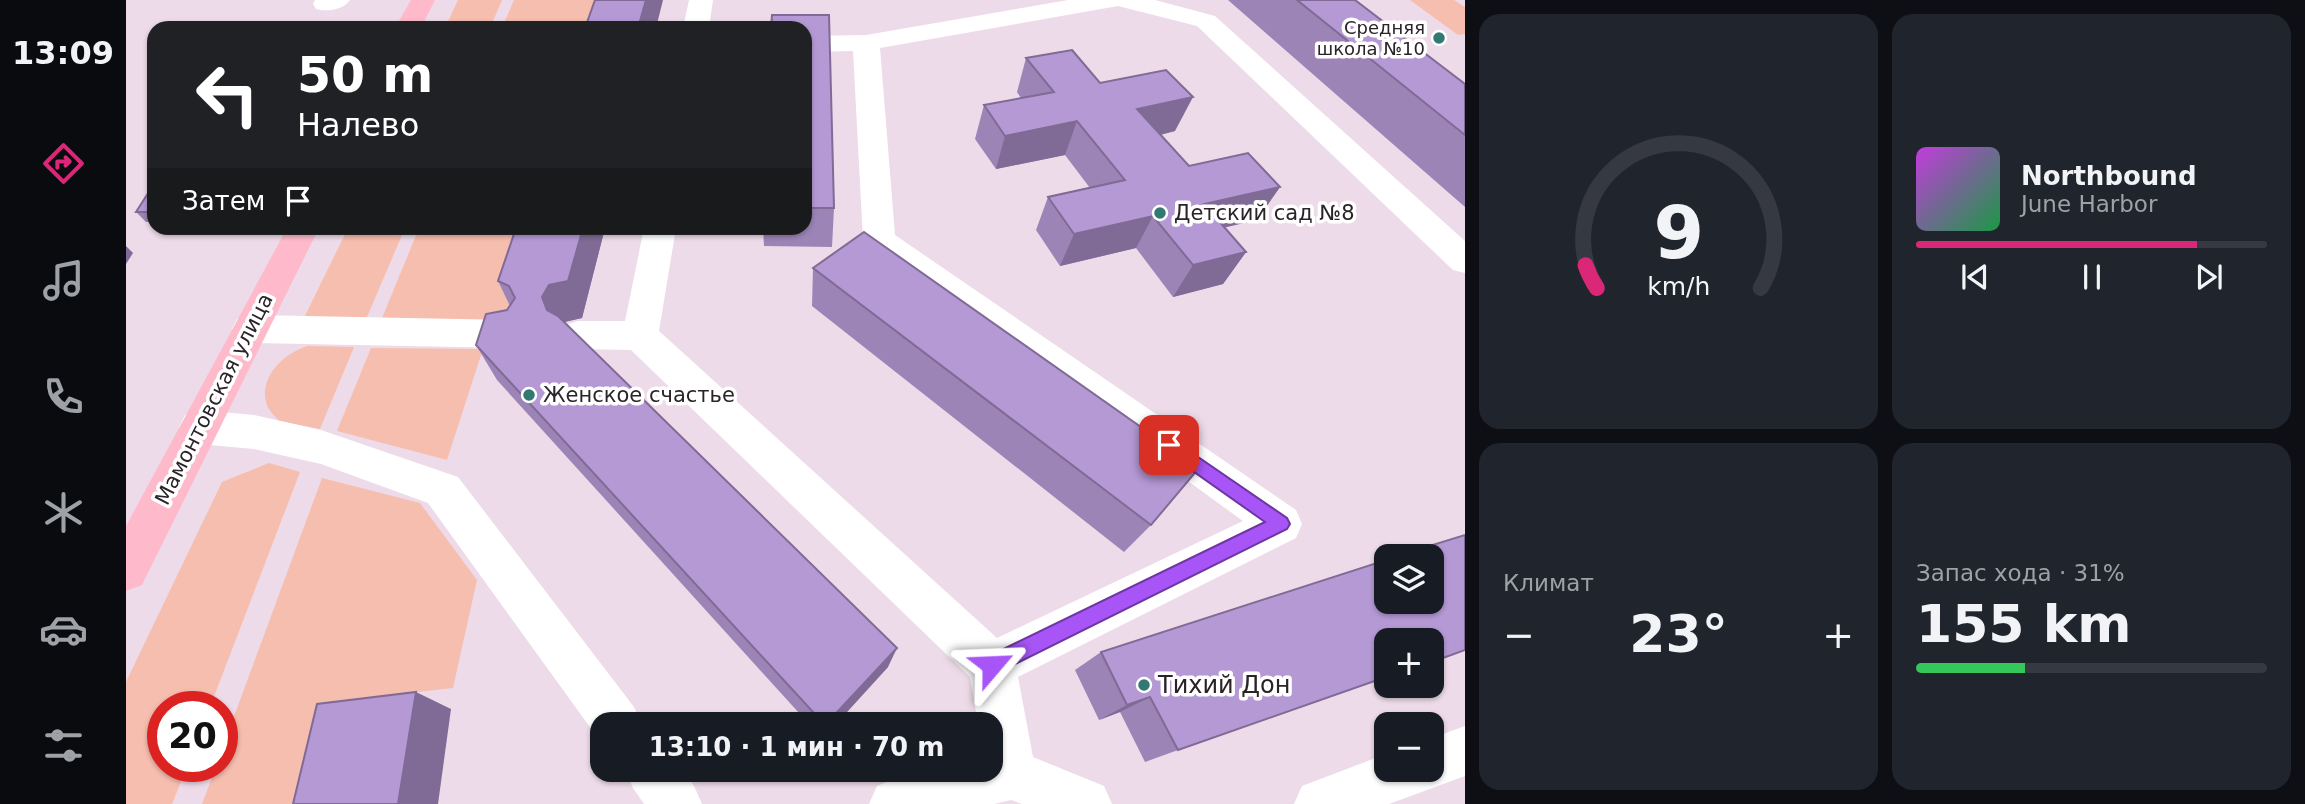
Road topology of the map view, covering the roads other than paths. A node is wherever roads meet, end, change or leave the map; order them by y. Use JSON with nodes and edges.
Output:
{"nodes":[{"id":1,"x":423,"y":0,"type":"edge"},
{"id":2,"x":701,"y":0,"type":"edge"},
{"id":3,"x":1111,"y":0,"type":"edge"},
{"id":4,"x":1126,"y":0,"type":"edge"},
{"id":5,"x":412,"y":21,"type":"edge"},
{"id":6,"x":697,"y":21,"type":"edge"},
{"id":7,"x":866,"y":43,"type":"junction"},
{"id":8,"x":812,"y":44,"type":"edge"},
{"id":9,"x":299,"y":235,"type":"edge"},
{"id":10,"x":659,"y":235,"type":"edge"},
{"id":11,"x":1465,"y":261,"type":"edge"},
{"id":12,"x":250,"y":329,"type":"junction"},
{"id":13,"x":512,"y":334,"type":"edge"},
{"id":14,"x":578,"y":335,"type":"edge"},
{"id":15,"x":640,"y":336,"type":"junction"},
{"id":16,"x":199,"y":427,"type":"junction"},
{"id":17,"x":126,"y":570,"type":"edge"},
{"id":18,"x":992,"y":665,"type":"junction"},
{"id":19,"x":608,"y":712,"type":"edge"},
{"id":20,"x":1465,"y":751,"type":"edge"},
{"id":21,"x":1444,"y":759,"type":"edge"},
{"id":22,"x":1011,"y":774,"type":"junction"},
{"id":23,"x":660,"y":782,"type":"edge"},
{"id":24,"x":1380,"y":782,"type":"edge"},
{"id":25,"x":676,"y":804,"type":"edge"},
{"id":26,"x":895,"y":804,"type":"edge"},
{"id":27,"x":1086,"y":804,"type":"edge"},
{"id":28,"x":1320,"y":804,"type":"edge"}],
"edges":[{"from":1,"to":5,"type":"main road"},
{"from":2,"to":6,"type":"lane"},
{"from":3,"to":7,"type":"lane"},
{"from":4,"to":11,"type":"lane"},
{"from":7,"to":8,"type":"lane"},
{"from":7,"to":18,"type":"lane"},
{"from":9,"to":12,"type":"main road","name":"Мамонтовская улица"},
{"from":10,"to":15,"type":"lane"},
{"from":12,"to":13,"type":"lane"},
{"from":12,"to":16,"type":"main road","name":"Мамонтовская улица"},
{"from":14,"to":15,"type":"lane"},
{"from":15,"to":18,"type":"lane"},
{"from":16,"to":17,"type":"main road","name":"Мамонтовская улица"},
{"from":16,"to":19,"type":"lane"},
{"from":18,"to":22,"type":"lane"},
{"from":20,"to":21,"type":"lane"},
{"from":22,"to":26,"type":"lane"},
{"from":22,"to":27,"type":"lane"},
{"from":23,"to":25,"type":"lane"},
{"from":24,"to":28,"type":"lane"}]}
